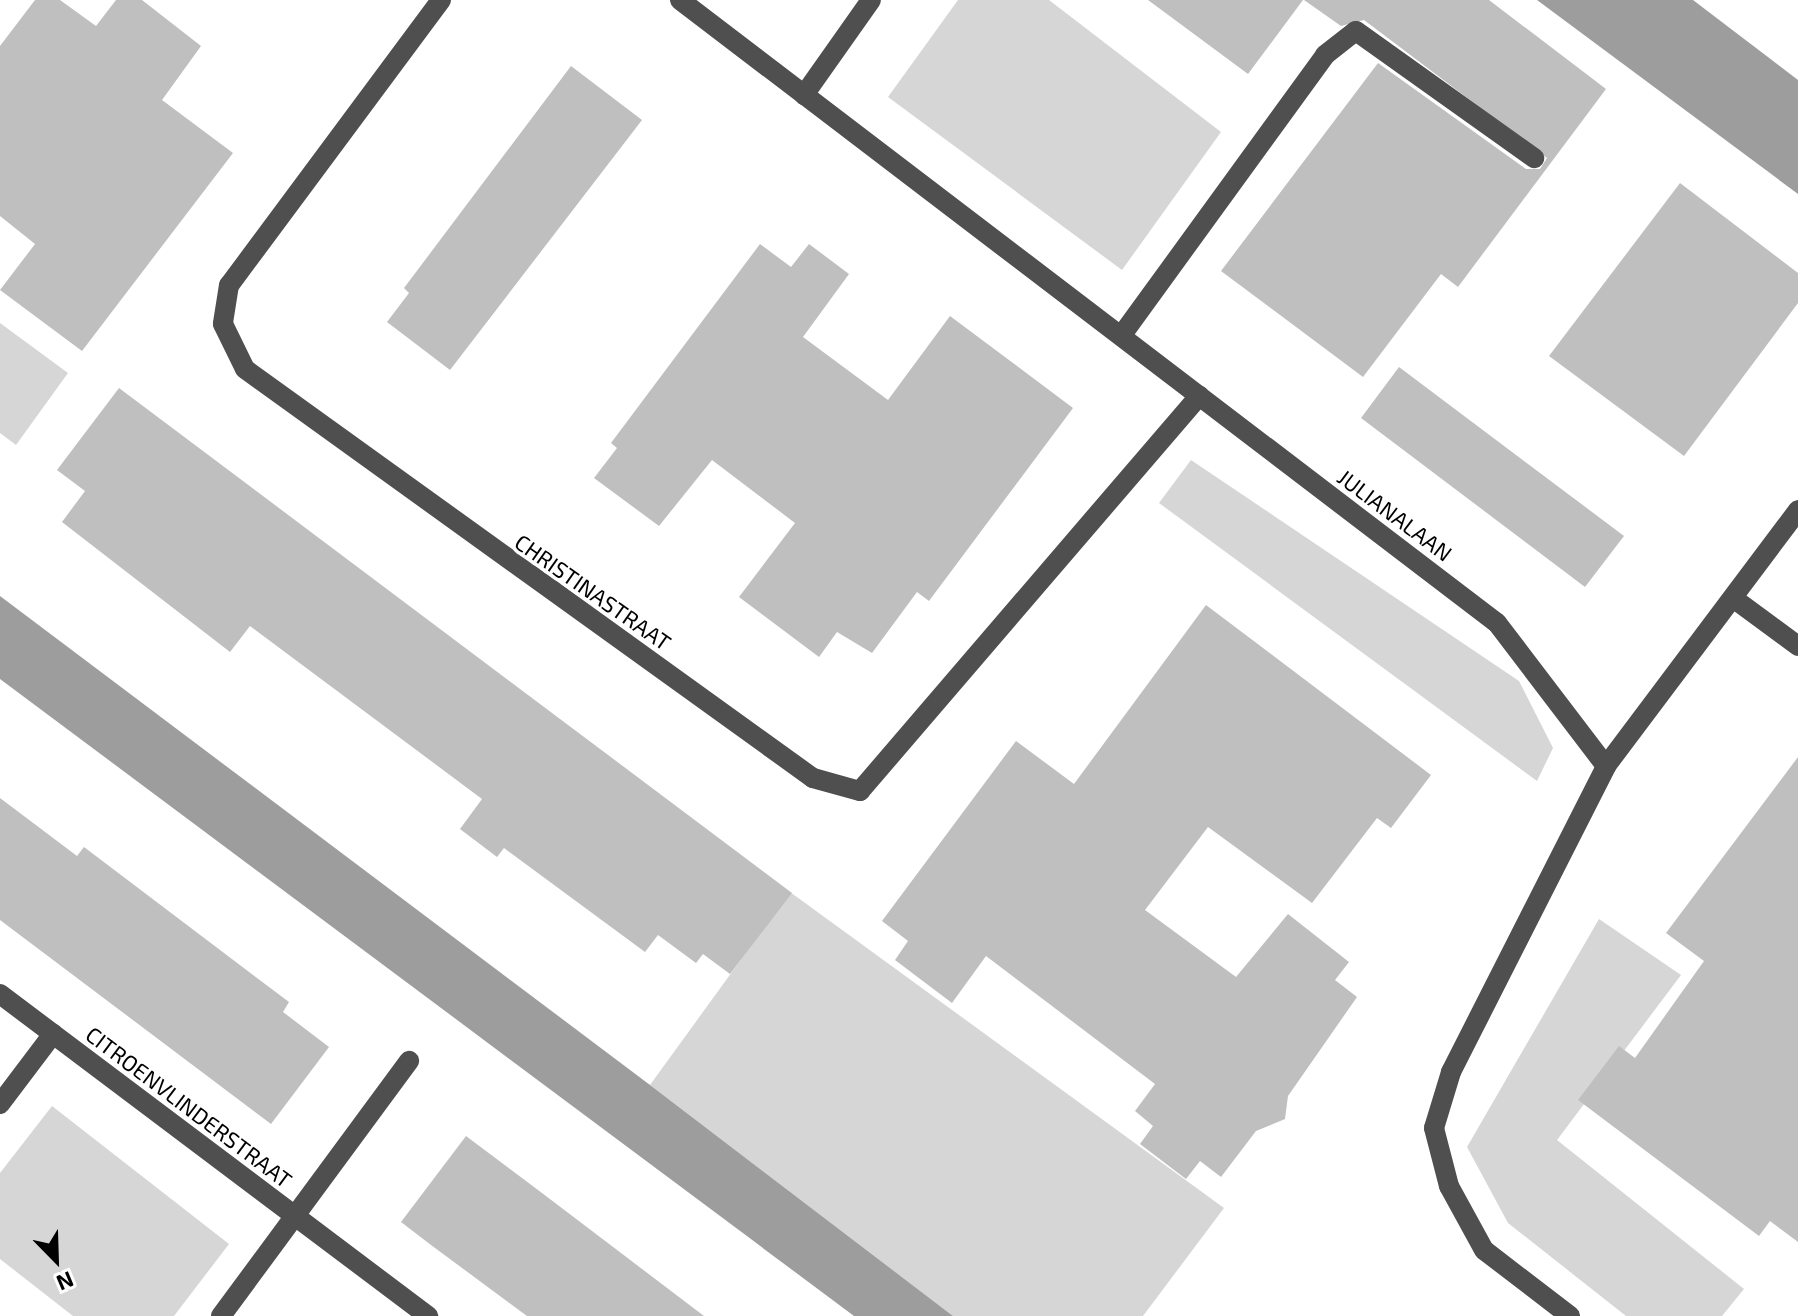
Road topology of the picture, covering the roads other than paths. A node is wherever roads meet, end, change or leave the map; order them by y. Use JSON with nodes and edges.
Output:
{"nodes":[{"id":1,"x":441,"y":0,"type":"edge"},
{"id":2,"x":680,"y":0,"type":"edge"},
{"id":3,"x":871,"y":0,"type":"edge"},
{"id":4,"x":804,"y":95,"type":"junction"},
{"id":5,"x":1534,"y":158,"type":"dead end"},
{"id":6,"x":1124,"y":332,"type":"junction"},
{"id":7,"x":1199,"y":396,"type":"junction"},
{"id":8,"x":1798,"y":510,"type":"edge"},
{"id":9,"x":1733,"y":598,"type":"junction"},
{"id":10,"x":1798,"y":646,"type":"edge"},
{"id":11,"x":1606,"y":766,"type":"junction"},
{"id":12,"x":0,"y":994,"type":"edge"},
{"id":13,"x":53,"y":1034,"type":"junction"},
{"id":14,"x":409,"y":1061,"type":"dead end"},
{"id":15,"x":0,"y":1104,"type":"edge"},
{"id":16,"x":297,"y":1218,"type":"junction"},
{"id":17,"x":221,"y":1316,"type":"edge"},
{"id":18,"x":428,"y":1316,"type":"edge"},
{"id":19,"x":1570,"y":1316,"type":"edge"}],
"edges":[{"from":1,"to":7,"type":"street","name":"CHRISTINASTRAAT"},
{"from":2,"to":4,"type":"street","name":"JULIANALAAN"},
{"from":3,"to":4,"type":"street"},
{"from":4,"to":6,"type":"street","name":"JULIANALAAN"},
{"from":5,"to":6,"type":"street"},
{"from":6,"to":7,"type":"street","name":"JULIANALAAN"},
{"from":7,"to":11,"type":"street","name":"JULIANALAAN"},
{"from":8,"to":9,"type":"street"},
{"from":9,"to":10,"type":"street"},
{"from":9,"to":11,"type":"street"},
{"from":11,"to":19,"type":"street"},
{"from":12,"to":13,"type":"street","name":"CITROENVLINDERSTRAAT"},
{"from":13,"to":15,"type":"street","name":"CITROENVLINDERSTRAAT"},
{"from":13,"to":16,"type":"street","name":"CITROENVLINDERSTRAAT"},
{"from":14,"to":16,"type":"street","name":"CITROENVLINDERSTRAAT"},
{"from":16,"to":17,"type":"street","name":"CITROENVLINDERSTRAAT"},
{"from":16,"to":18,"type":"street","name":"CITROENVLINDERSTRAAT"}]}
